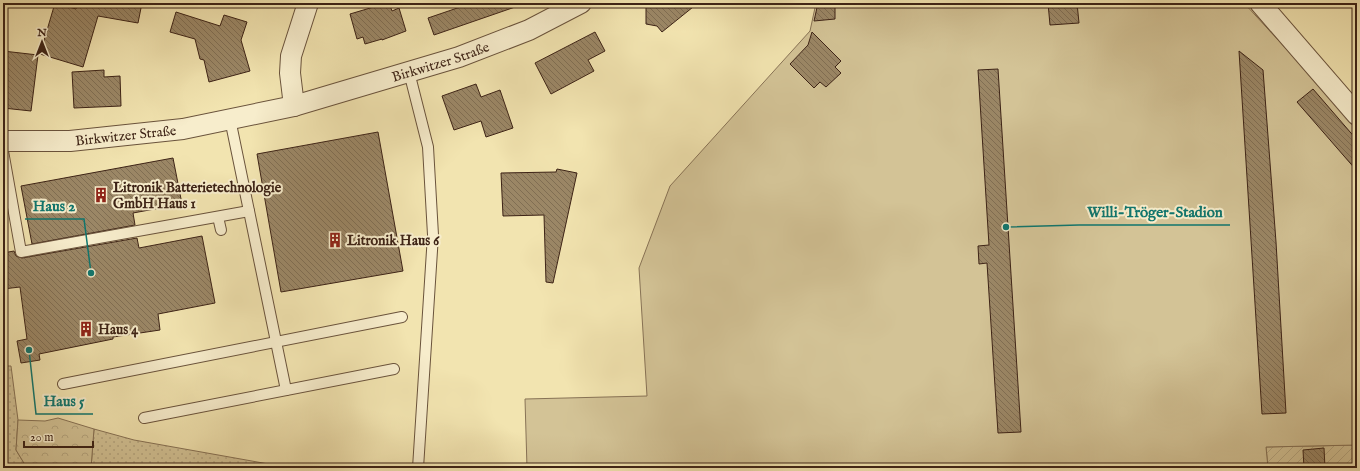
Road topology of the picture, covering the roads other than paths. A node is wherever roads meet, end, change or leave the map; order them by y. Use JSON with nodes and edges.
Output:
{"nodes":[{"id":1,"x":308,"y":3,"type":"edge"},
{"id":2,"x":581,"y":3,"type":"edge"},
{"id":3,"x":1260,"y":3,"type":"edge"},
{"id":4,"x":409,"y":72,"type":"junction"},
{"id":5,"x":294,"y":106,"type":"junction"},
{"id":6,"x":1357,"y":115,"type":"edge"},
{"id":7,"x":230,"y":119,"type":"junction"},
{"id":8,"x":3,"y":141,"type":"edge"},
{"id":9,"x":3,"y":151,"type":"edge"},
{"id":10,"x":249,"y":211,"type":"junction"},
{"id":11,"x":218,"y":217,"type":"junction"},
{"id":12,"x":221,"y":230,"type":"dead end"},
{"id":13,"x":402,"y":317,"type":"dead end"},
{"id":14,"x":276,"y":342,"type":"junction"},
{"id":15,"x":394,"y":369,"type":"dead end"},
{"id":16,"x":63,"y":384,"type":"dead end"},
{"id":17,"x":286,"y":390,"type":"junction"},
{"id":18,"x":144,"y":418,"type":"dead end"},
{"id":19,"x":418,"y":468,"type":"edge"}],
"edges":[{"from":1,"to":5,"type":"street"},
{"from":2,"to":4,"type":"street","name":"Birkwitzer Straße"},
{"from":3,"to":6,"type":"street"},
{"from":4,"to":5,"type":"street","name":"Birkwitzer Straße"},
{"from":4,"to":19,"type":"lane"},
{"from":5,"to":7,"type":"street","name":"Birkwitzer Straße"},
{"from":7,"to":8,"type":"street","name":"Birkwitzer Straße"},
{"from":7,"to":10,"type":"lane"},
{"from":9,"to":11,"type":"lane"},
{"from":10,"to":11,"type":"lane"},
{"from":10,"to":14,"type":"lane"},
{"from":11,"to":12,"type":"lane"},
{"from":13,"to":14,"type":"lane"},
{"from":14,"to":16,"type":"lane"},
{"from":14,"to":17,"type":"lane"},
{"from":15,"to":17,"type":"lane"},
{"from":17,"to":18,"type":"lane"}]}
